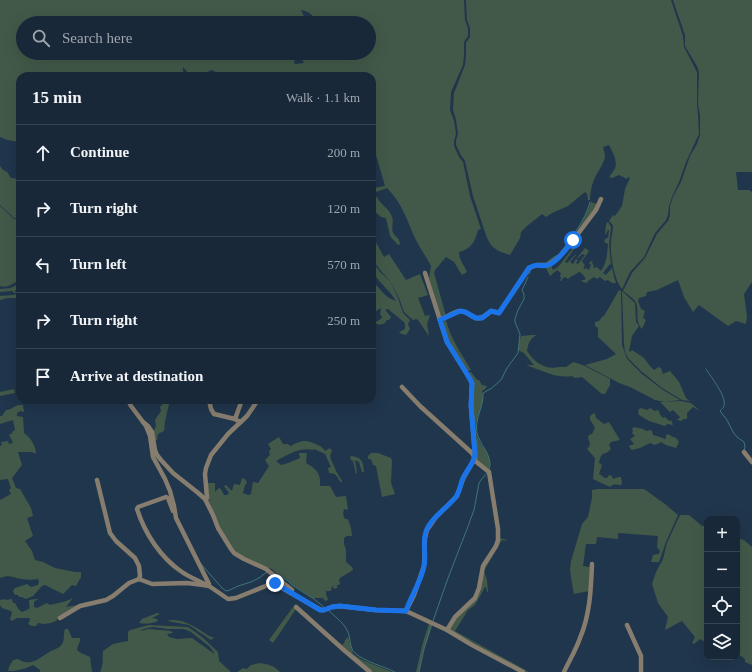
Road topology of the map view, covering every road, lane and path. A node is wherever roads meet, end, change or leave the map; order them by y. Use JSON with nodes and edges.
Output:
{"nodes":[{"id":1,"x":600,"y":199,"type":"dead end"},
{"id":2,"x":425,"y":273,"type":"dead end"},
{"id":3,"x":444,"y":319,"type":"junction"},
{"id":4,"x":402,"y":387,"type":"dead end"},
{"id":5,"x":130,"y":404,"type":"edge"},
{"id":6,"x":210,"y":404,"type":"edge"},
{"id":7,"x":241,"y":404,"type":"edge"},
{"id":8,"x":255,"y":404,"type":"edge"},
{"id":9,"x":236,"y":419,"type":"junction"},
{"id":10,"x":143,"y":422,"type":"junction"},
{"id":11,"x":240,"y":422,"type":"junction"},
{"id":12,"x":744,"y":452,"type":"dead end"},
{"id":13,"x":474,"y":459,"type":"junction"},
{"id":14,"x":752,"y":462,"type":"edge"},
{"id":15,"x":97,"y":480,"type":"dead end"},
{"id":16,"x":205,"y":499,"type":"junction"},
{"id":17,"x":176,"y":518,"type":"junction"},
{"id":18,"x":592,"y":564,"type":"dead end"},
{"id":19,"x":139,"y":579,"type":"junction"},
{"id":20,"x":209,"y":586,"type":"junction"},
{"id":21,"x":310,"y":603,"type":"junction"},
{"id":22,"x":296,"y":607,"type":"dead end"},
{"id":23,"x":406,"y":611,"type":"junction"},
{"id":24,"x":60,"y":618,"type":"dead end"},
{"id":25,"x":627,"y":625,"type":"dead end"},
{"id":26,"x":447,"y":630,"type":"junction"},
{"id":27,"x":370,"y":672,"type":"edge"},
{"id":28,"x":523,"y":672,"type":"edge"},
{"id":29,"x":564,"y":672,"type":"edge"},
{"id":30,"x":641,"y":672,"type":"edge"}],
"edges":[{"from":1,"to":3,"type":"street"},
{"from":2,"to":3,"type":"street"},
{"from":3,"to":13,"type":"street"},
{"from":4,"to":13,"type":"street"},
{"from":5,"to":10,"type":"street"},
{"from":6,"to":9,"type":"street"},
{"from":7,"to":9,"type":"street"},
{"from":8,"to":11,"type":"street"},
{"from":9,"to":11,"type":"street"},
{"from":10,"to":16,"type":"street"},
{"from":10,"to":17,"type":"street"},
{"from":11,"to":16,"type":"street"},
{"from":12,"to":14,"type":"street"},
{"from":13,"to":23,"type":"street"},
{"from":13,"to":26,"type":"street"},
{"from":15,"to":19,"type":"street"},
{"from":16,"to":21,"type":"street"},
{"from":17,"to":20,"type":"street"},
{"from":17,"to":20,"type":"street"},
{"from":18,"to":29,"type":"street"},
{"from":19,"to":20,"type":"street"},
{"from":19,"to":24,"type":"street"},
{"from":20,"to":21,"type":"street"},
{"from":21,"to":23,"type":"street"},
{"from":22,"to":27,"type":"street"},
{"from":23,"to":26,"type":"street"},
{"from":25,"to":30,"type":"street"},
{"from":26,"to":28,"type":"street"}]}
